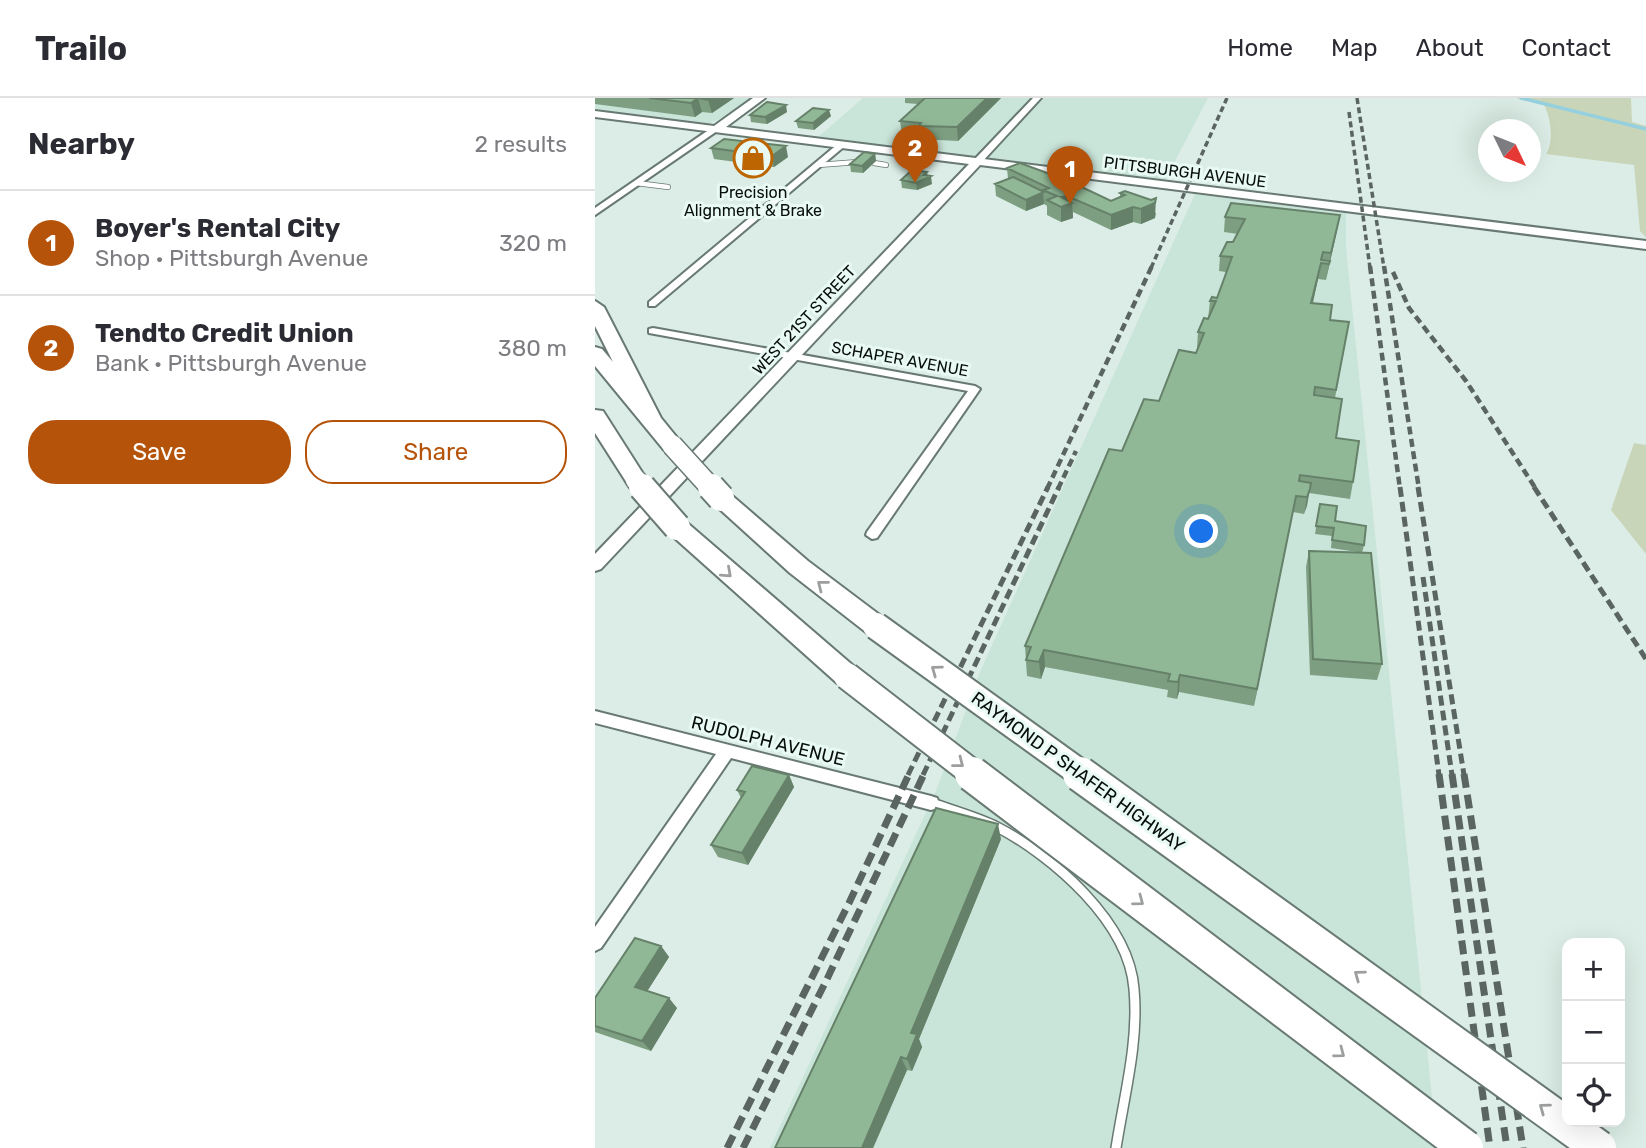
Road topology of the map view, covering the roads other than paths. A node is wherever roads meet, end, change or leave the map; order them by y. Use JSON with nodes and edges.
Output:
{"nodes":[{"id":1,"x":760,"y":98,"type":"edge"},
{"id":2,"x":1037,"y":98,"type":"edge"},
{"id":3,"x":595,"y":114,"type":"edge"},
{"id":4,"x":716,"y":129,"type":"junction"},
{"id":5,"x":842,"y":145,"type":"junction"},
{"id":6,"x":978,"y":161,"type":"junction"},
{"id":7,"x":862,"y":162,"type":"edge"},
{"id":8,"x":874,"y":163,"type":"edge"},
{"id":9,"x":818,"y":165,"type":"junction"},
{"id":10,"x":886,"y":165,"type":"dead end"},
{"id":11,"x":636,"y":183,"type":"junction"},
{"id":12,"x":668,"y":187,"type":"dead end"},
{"id":13,"x":595,"y":212,"type":"edge"},
{"id":14,"x":1646,"y":245,"type":"edge"},
{"id":15,"x":652,"y":304,"type":"dead end"},
{"id":16,"x":595,"y":307,"type":"edge"},
{"id":17,"x":653,"y":331,"type":"dead end"},
{"id":18,"x":595,"y":354,"type":"edge"},
{"id":19,"x":793,"y":356,"type":"junction"},
{"id":20,"x":595,"y":416,"type":"edge"},
{"id":21,"x":651,"y":417,"type":"junction"},
{"id":22,"x":595,"y":437,"type":"edge"},
{"id":23,"x":672,"y":445,"type":"joint"},
{"id":24,"x":636,"y":480,"type":"junction"},
{"id":25,"x":721,"y":498,"type":"joint"},
{"id":26,"x":872,"y":535,"type":"dead end"},
{"id":27,"x":595,"y":565,"type":"edge"},
{"id":28,"x":847,"y":676,"type":"joint"},
{"id":29,"x":595,"y":717,"type":"edge"},
{"id":30,"x":727,"y":751,"type":"junction"},
{"id":31,"x":931,"y":803,"type":"joint"},
{"id":32,"x":595,"y":942,"type":"edge"},
{"id":33,"x":1116,"y":1148,"type":"edge"},
{"id":34,"x":1466,"y":1148,"type":"edge"},
{"id":35,"x":1599,"y":1148,"type":"edge"}],
"edges":[{"from":1,"to":4,"type":"street"},
{"from":2,"to":6,"type":"street","name":"WEST 21ST STREET"},
{"from":3,"to":4,"type":"street","name":"PITTSBURGH AVENUE"},
{"from":4,"to":5,"type":"street","name":"PITTSBURGH AVENUE"},
{"from":4,"to":11,"type":"street"},
{"from":5,"to":6,"type":"street","name":"PITTSBURGH AVENUE"},
{"from":5,"to":9,"type":"street"},
{"from":6,"to":14,"type":"street","name":"PITTSBURGH AVENUE"},
{"from":6,"to":19,"type":"street","name":"WEST 21ST STREET"},
{"from":7,"to":9,"type":"lane"},
{"from":8,"to":10,"type":"lane"},
{"from":9,"to":15,"type":"street"},
{"from":11,"to":12,"type":"lane"},
{"from":11,"to":13,"type":"street"},
{"from":16,"to":21,"type":"highway"},
{"from":17,"to":19,"type":"street","name":"SCHAPER AVENUE"},
{"from":18,"to":21,"type":"highway","name":"RAYMOND P SHAFER HIGHWAY"},
{"from":19,"to":26,"type":"street","name":"SCHAPER AVENUE"},
{"from":19,"to":27,"type":"street","name":"WEST 21ST STREET"},
{"from":20,"to":24,"type":"highway"},
{"from":21,"to":23,"type":"highway","name":"RAYMOND P SHAFER HIGHWAY"},
{"from":22,"to":24,"type":"highway"},
{"from":23,"to":25,"type":"highway","name":"RAYMOND P SHAFER HIGHWAY","bridge":true},
{"from":24,"to":28,"type":"highway","one_way":true,"bridge":true},
{"from":35,"to":25,"type":"highway","name":"RAYMOND P SHAFER HIGHWAY","one_way":true,"bridge":true},
{"from":28,"to":34,"type":"highway","one_way":true,"bridge":true},
{"from":29,"to":30,"type":"street","name":"RUDOLPH AVENUE"},
{"from":30,"to":31,"type":"street","name":"RUDOLPH AVENUE"},
{"from":30,"to":32,"type":"street"},
{"from":31,"to":33,"type":"lane"}]}
